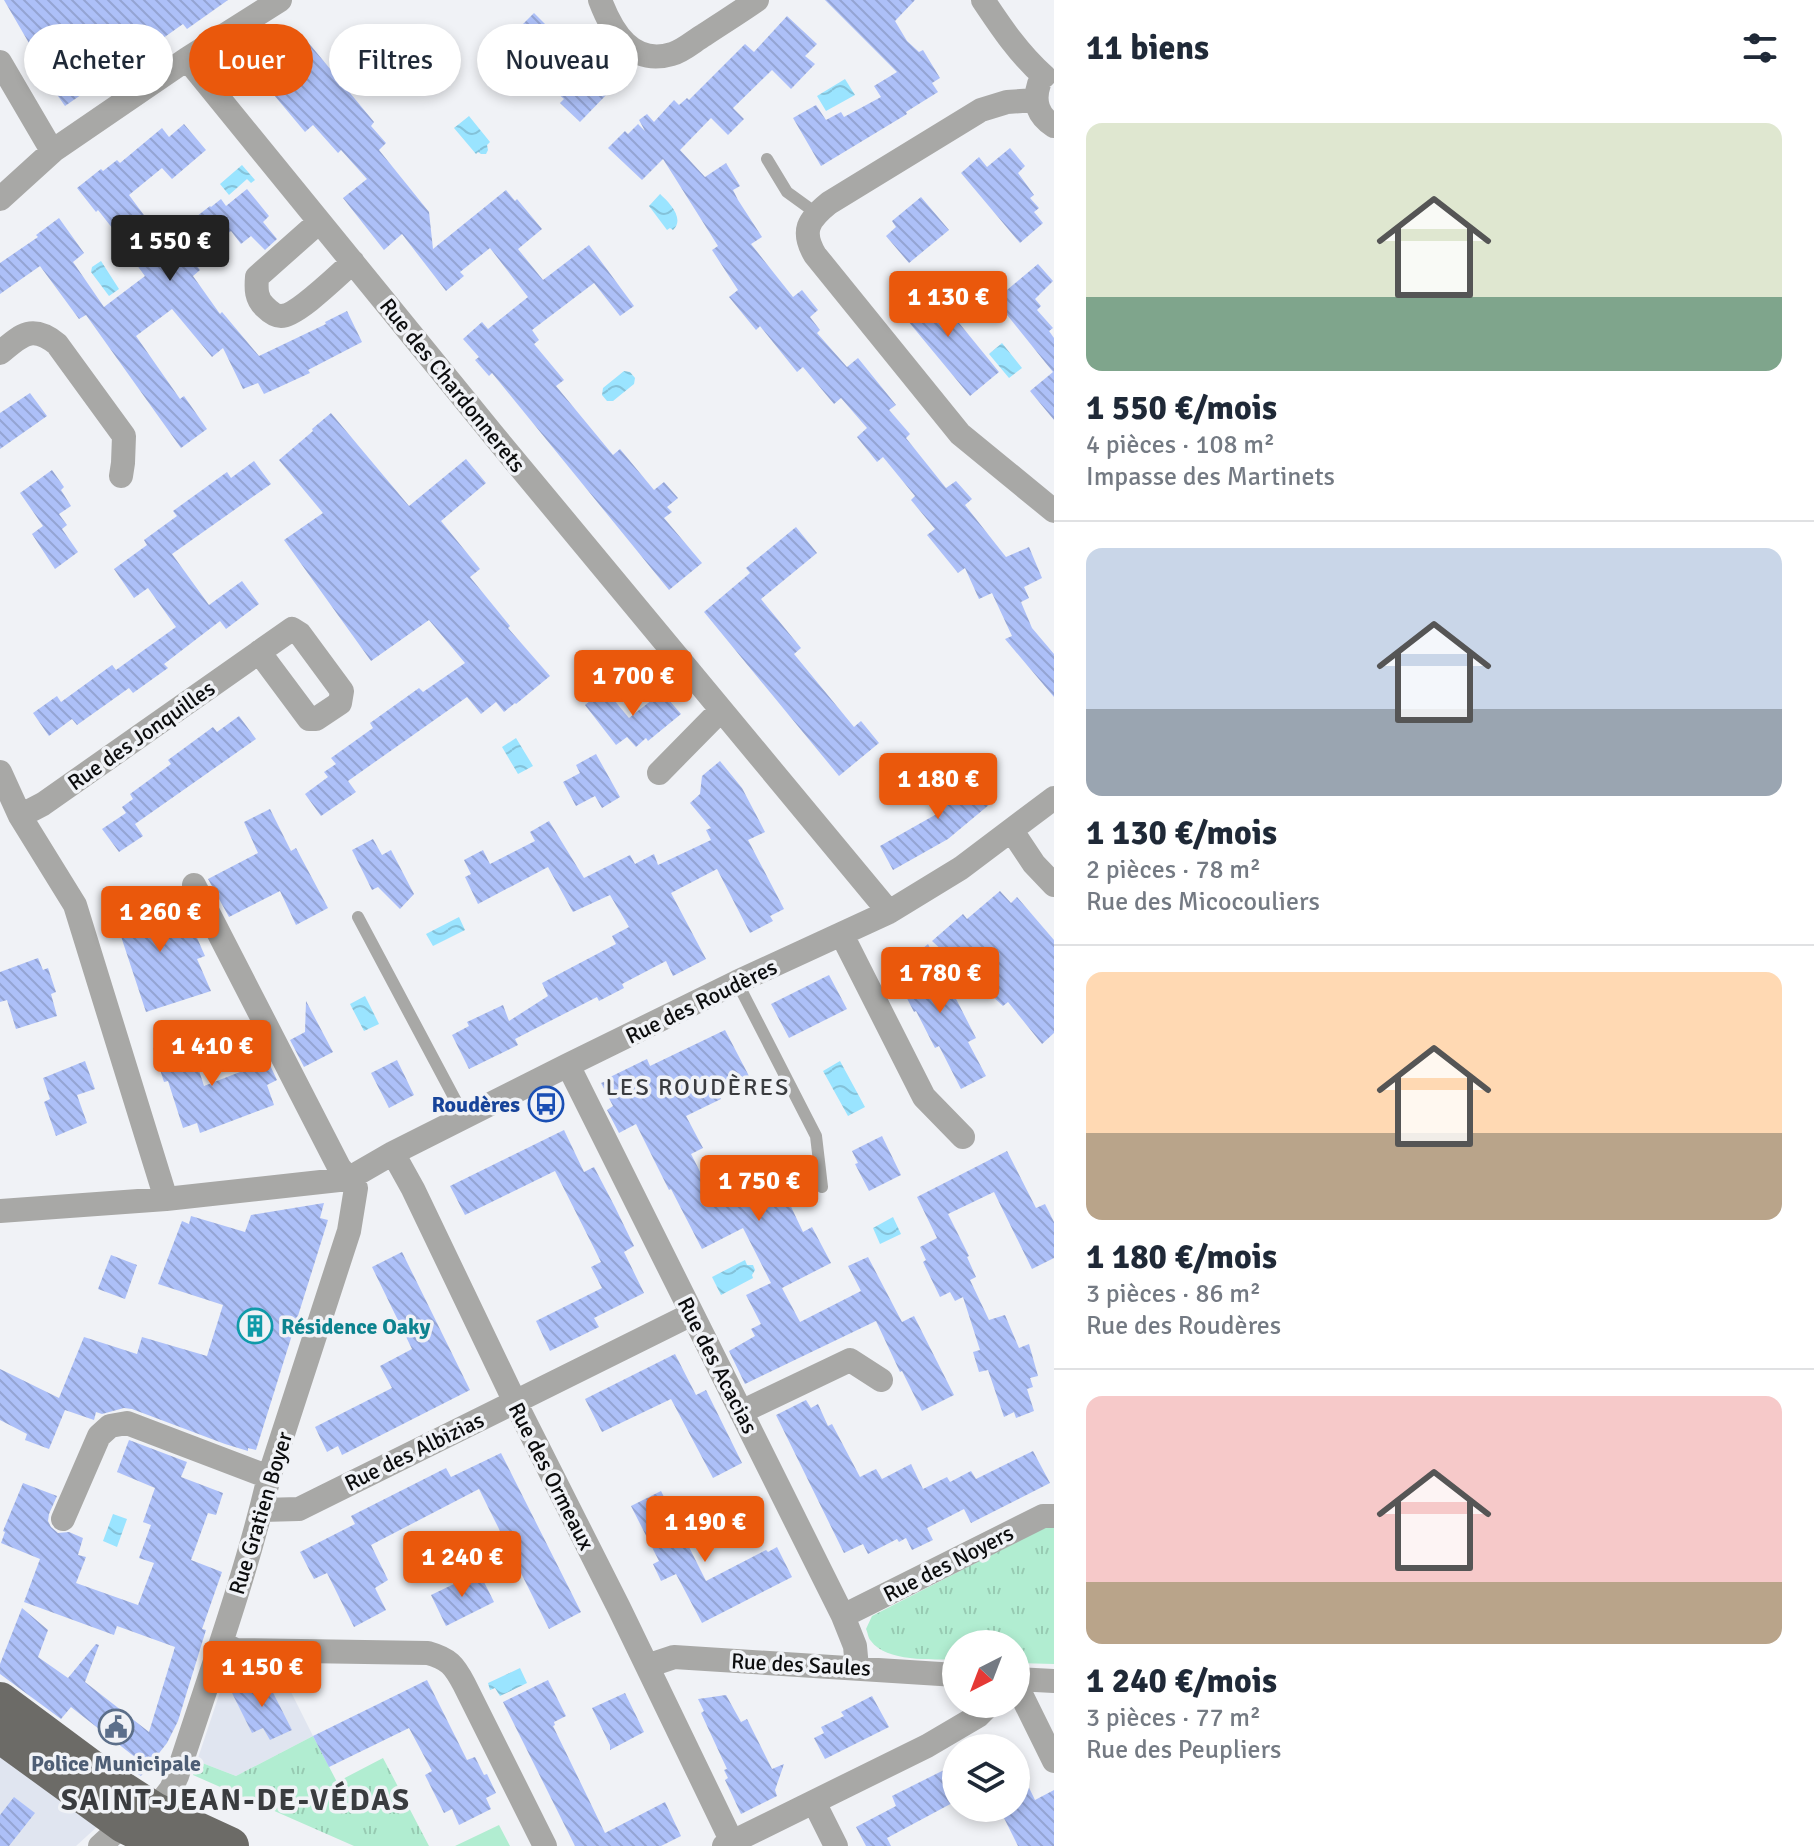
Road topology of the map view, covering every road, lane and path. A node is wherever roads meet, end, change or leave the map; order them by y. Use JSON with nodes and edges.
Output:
{"nodes":[{"id":1,"x":280,"y":0,"type":"edge"},
{"id":2,"x":600,"y":0,"type":"edge"},
{"id":3,"x":757,"y":0,"type":"edge"},
{"id":4,"x":983,"y":0,"type":"edge"},
{"id":5,"x":187,"y":59,"type":"junction"},
{"id":6,"x":0,"y":62,"type":"edge"},
{"id":7,"x":1049,"y":73,"type":"edge"},
{"id":8,"x":1036,"y":100,"type":"junction"},
{"id":9,"x":1054,"y":126,"type":"edge"},
{"id":10,"x":54,"y":150,"type":"junction"},
{"id":11,"x":767,"y":159,"type":"dead end"},
{"id":12,"x":0,"y":199,"type":"edge"},
{"id":13,"x":816,"y":213,"type":"junction"},
{"id":14,"x":319,"y":222,"type":"junction"},
{"id":15,"x":353,"y":262,"type":"junction"},
{"id":16,"x":0,"y":353,"type":"edge"},
{"id":17,"x":121,"y":476,"type":"dead end"},
{"id":18,"x":1054,"y":511,"type":"edge"},
{"id":19,"x":259,"y":652,"type":"dead end"},
{"id":20,"x":721,"y":710,"type":"junction"},
{"id":21,"x":0,"y":772,"type":"edge"},
{"id":22,"x":659,"y":773,"type":"dead end"},
{"id":23,"x":1054,"y":798,"type":"edge"},
{"id":24,"x":20,"y":816,"type":"junction"},
{"id":25,"x":1012,"y":831,"type":"junction"},
{"id":26,"x":194,"y":885,"type":"dead end"},
{"id":27,"x":1054,"y":885,"type":"edge"},
{"id":28,"x":889,"y":912,"type":"junction"},
{"id":29,"x":358,"y":917,"type":"dead end"},
{"id":30,"x":842,"y":935,"type":"junction"},
{"id":31,"x":737,"y":982,"type":"junction"},
{"id":32,"x":568,"y":1065,"type":"junction"},
{"id":33,"x":465,"y":1118,"type":"junction"},
{"id":34,"x":963,"y":1137,"type":"dead end"},
{"id":35,"x":393,"y":1153,"type":"junction"},
{"id":36,"x":348,"y":1179,"type":"junction"},
{"id":37,"x":822,"y":1187,"type":"dead end"},
{"id":38,"x":166,"y":1199,"type":"junction"},
{"id":39,"x":0,"y":1211,"type":"edge"},
{"id":40,"x":692,"y":1314,"type":"junction"},
{"id":41,"x":881,"y":1380,"type":"dead end"},
{"id":42,"x":515,"y":1402,"type":"junction"},
{"id":43,"x":741,"y":1412,"type":"junction"},
{"id":44,"x":269,"y":1477,"type":"junction"},
{"id":45,"x":262,"y":1510,"type":"junction"},
{"id":46,"x":1054,"y":1516,"type":"edge"},
{"id":47,"x":63,"y":1519,"type":"dead end"},
{"id":48,"x":843,"y":1616,"type":"junction"},
{"id":49,"x":221,"y":1643,"type":"junction"},
{"id":50,"x":647,"y":1666,"type":"junction"},
{"id":51,"x":857,"y":1668,"type":"junction"},
{"id":52,"x":942,"y":1674,"type":"edge"},
{"id":53,"x":1054,"y":1681,"type":"edge"},
{"id":54,"x":1030,"y":1682,"type":"edge"},
{"id":55,"x":0,"y":1701,"type":"edge"},
{"id":56,"x":1030,"y":1711,"type":"edge"},
{"id":57,"x":975,"y":1718,"type":"edge"},
{"id":58,"x":0,"y":1734,"type":"edge"},
{"id":59,"x":1054,"y":1761,"type":"edge"},
{"id":60,"x":814,"y":1802,"type":"junction"},
{"id":61,"x":126,"y":1827,"type":"edge"},
{"id":62,"x":728,"y":1844,"type":"edge"},
{"id":63,"x":167,"y":1846,"type":"edge"},
{"id":64,"x":230,"y":1846,"type":"edge"},
{"id":65,"x":545,"y":1846,"type":"edge"},
{"id":66,"x":836,"y":1846,"type":"edge"}],
"edges":[{"from":1,"to":5,"type":"street"},
{"from":2,"to":3,"type":"street"},
{"from":4,"to":7,"type":"street"},
{"from":5,"to":10,"type":"street"},
{"from":5,"to":14,"type":"street","name":"Rue des Chardonnerets"},
{"from":6,"to":10,"type":"street"},
{"from":7,"to":8,"type":"street"},
{"from":8,"to":9,"type":"street"},
{"from":8,"to":13,"type":"street"},
{"from":10,"to":12,"type":"street"},
{"from":11,"to":13,"type":"lane"},
{"from":13,"to":18,"type":"street"},
{"from":14,"to":15,"type":"street","name":"Rue des Chardonnerets"},
{"from":14,"to":15,"type":"street"},
{"from":15,"to":20,"type":"street","name":"Rue des Chardonnerets"},
{"from":16,"to":17,"type":"street"},
{"from":19,"to":24,"type":"street","name":"Rue des Jonquilles"},
{"from":20,"to":22,"type":"street"},
{"from":20,"to":28,"type":"street","name":"Rue des Chardonnerets"},
{"from":21,"to":24,"type":"street"},
{"from":23,"to":25,"type":"street","name":"Rue des Roudères"},
{"from":24,"to":38,"type":"street"},
{"from":25,"to":27,"type":"street"},
{"from":25,"to":28,"type":"street","name":"Rue des Roudères"},
{"from":26,"to":36,"type":"street"},
{"from":28,"to":30,"type":"street","name":"Rue des Roudères"},
{"from":29,"to":33,"type":"lane"},
{"from":30,"to":31,"type":"street","name":"Rue des Roudères"},
{"from":30,"to":34,"type":"street"},
{"from":31,"to":32,"type":"street","name":"Rue des Roudères"},
{"from":31,"to":37,"type":"lane"},
{"from":32,"to":33,"type":"street","name":"Rue des Roudères"},
{"from":32,"to":40,"type":"street","name":"Rue des Acacias"},
{"from":33,"to":35,"type":"street","name":"Rue des Roudères"},
{"from":35,"to":36,"type":"street","name":"Rue des Roudères"},
{"from":35,"to":42,"type":"street","name":"Rue des Ormeaux"},
{"from":36,"to":38,"type":"street","name":"Rue des Roudères"},
{"from":36,"to":44,"type":"street","name":"Rue Gratien Boyer"},
{"from":38,"to":39,"type":"street","name":"Rue des Roudères"},
{"from":40,"to":42,"type":"street","name":"Rue des Albizias"},
{"from":40,"to":43,"type":"street","name":"Rue des Acacias"},
{"from":41,"to":43,"type":"street"},
{"from":42,"to":45,"type":"street","name":"Rue des Albizias"},
{"from":42,"to":50,"type":"street","name":"Rue des Ormeaux"},
{"from":43,"to":48,"type":"street","name":"Rue des Acacias"},
{"from":44,"to":45,"type":"street","name":"Rue Gratien Boyer"},
{"from":44,"to":47,"type":"street"},
{"from":45,"to":49,"type":"street","name":"Rue Gratien Boyer"},
{"from":46,"to":48,"type":"street","name":"Rue des Noyers"},
{"from":48,"to":51,"type":"street","name":"Rue des Acacias"},
{"from":49,"to":61,"type":"street","name":"Rue Gratien Boyer"},
{"from":49,"to":65,"type":"street"},
{"from":50,"to":51,"type":"street","name":"Rue des Saules"},
{"from":50,"to":62,"type":"street","name":"Rue des Ormeaux"},
{"from":51,"to":52,"type":"street","name":"Rue des Saules"},
{"from":53,"to":54,"type":"street"},
{"from":55,"to":61,"type":"main road"},
{"from":56,"to":59,"type":"street"},
{"from":57,"to":60,"type":"street"},
{"from":58,"to":61,"type":"main road"},
{"from":60,"to":62,"type":"street"},
{"from":60,"to":66,"type":"street"},
{"from":61,"to":63,"type":"main road"},
{"from":61,"to":64,"type":"main road"}]}
